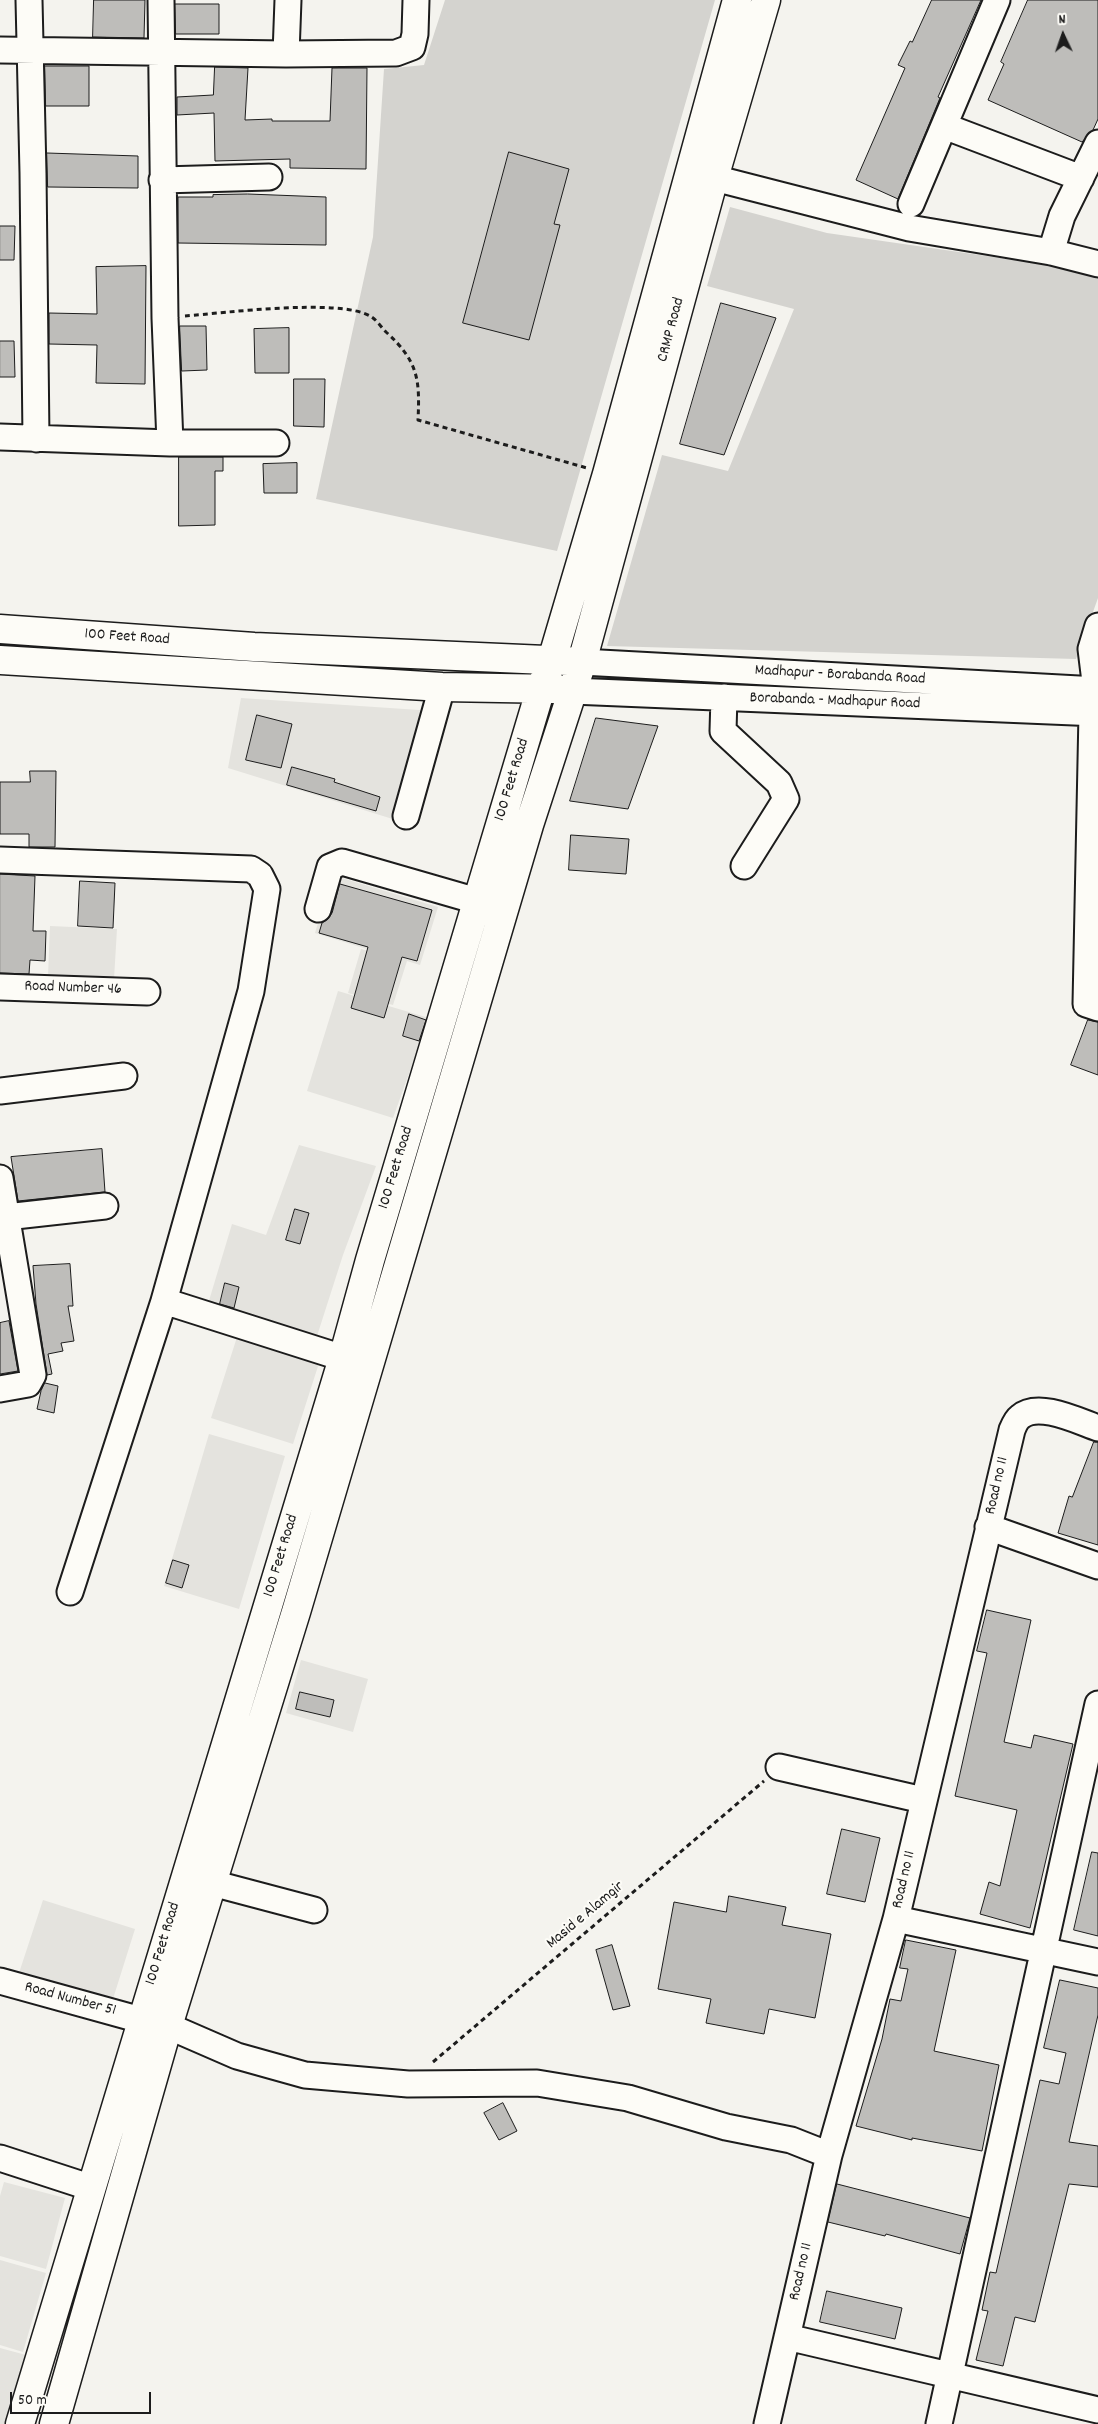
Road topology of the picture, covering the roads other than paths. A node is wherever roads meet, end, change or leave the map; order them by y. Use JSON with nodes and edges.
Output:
{"nodes":[{"id":1,"x":28,"y":0,"type":"edge"},
{"id":2,"x":161,"y":0,"type":"edge"},
{"id":3,"x":288,"y":0,"type":"edge"},
{"id":4,"x":416,"y":0,"type":"edge"},
{"id":5,"x":737,"y":0,"type":"edge"},
{"id":6,"x":766,"y":0,"type":"edge"},
{"id":7,"x":997,"y":0,"type":"edge"},
{"id":8,"x":0,"y":50,"type":"edge"},
{"id":9,"x":30,"y":50,"type":"junction"},
{"id":10,"x":161,"y":51,"type":"junction"},
{"id":11,"x":286,"y":54,"type":"junction"},
{"id":12,"x":944,"y":126,"type":"junction"},
{"id":13,"x":1098,"y":143,"type":"edge"},
{"id":14,"x":269,"y":177,"type":"dead end"},
{"id":15,"x":714,"y":178,"type":"junction"},
{"id":16,"x":1081,"y":178,"type":"junction"},
{"id":17,"x":162,"y":180,"type":"junction"},
{"id":18,"x":911,"y":204,"type":"dead end"},
{"id":19,"x":1051,"y":252,"type":"junction"},
{"id":20,"x":1098,"y":264,"type":"edge"},
{"id":21,"x":0,"y":436,"type":"edge"},
{"id":22,"x":36,"y":439,"type":"junction"},
{"id":23,"x":170,"y":443,"type":"junction"},
{"id":24,"x":276,"y":443,"type":"dead end"},
{"id":25,"x":1098,"y":626,"type":"edge"},
{"id":26,"x":0,"y":629,"type":"edge"},
{"id":27,"x":0,"y":660,"type":"edge"},
{"id":28,"x":552,"y":660,"type":"junction"},
{"id":29,"x":582,"y":662,"type":"junction"},
{"id":30,"x":442,"y":687,"type":"junction"},
{"id":31,"x":541,"y":688,"type":"junction"},
{"id":32,"x":572,"y":691,"type":"junction"},
{"id":33,"x":724,"y":697,"type":"junction"},
{"id":34,"x":1096,"y":701,"type":"edge"},
{"id":35,"x":406,"y":816,"type":"dead end"},
{"id":36,"x":0,"y":860,"type":"edge"},
{"id":37,"x":744,"y":866,"type":"dead end"},
{"id":38,"x":477,"y":901,"type":"junction"},
{"id":39,"x":318,"y":908,"type":"dead end"},
{"id":40,"x":0,"y":986,"type":"edge"},
{"id":41,"x":147,"y":992,"type":"dead end"},
{"id":42,"x":1098,"y":1008,"type":"edge"},
{"id":43,"x":124,"y":1076,"type":"dead end"},
{"id":44,"x":0,"y":1091,"type":"edge"},
{"id":45,"x":0,"y":1178,"type":"edge"},
{"id":46,"x":105,"y":1206,"type":"dead end"},
{"id":47,"x":6,"y":1216,"type":"junction"},
{"id":48,"x":164,"y":1301,"type":"junction"},
{"id":49,"x":343,"y":1358,"type":"junction"},
{"id":50,"x":0,"y":1389,"type":"edge"},
{"id":51,"x":1098,"y":1428,"type":"edge"},
{"id":52,"x":988,"y":1527,"type":"junction"},
{"id":53,"x":1098,"y":1566,"type":"edge"},
{"id":54,"x":70,"y":1592,"type":"dead end"},
{"id":55,"x":1098,"y":1704,"type":"edge"},
{"id":56,"x":779,"y":1768,"type":"road end"},
{"id":57,"x":923,"y":1800,"type":"junction"},
{"id":58,"x":212,"y":1883,"type":"junction"},
{"id":59,"x":314,"y":1910,"type":"dead end"},
{"id":60,"x":896,"y":1919,"type":"junction"},
{"id":61,"x":1045,"y":1951,"type":"junction"},
{"id":62,"x":1098,"y":1962,"type":"edge"},
{"id":63,"x":0,"y":1981,"type":"edge"},
{"id":64,"x":141,"y":2020,"type":"junction"},
{"id":65,"x":168,"y":2026,"type":"junction"},
{"id":66,"x":829,"y":2155,"type":"junction"},
{"id":67,"x":0,"y":2158,"type":"edge"},
{"id":68,"x":92,"y":2188,"type":"junction"},
{"id":69,"x":787,"y":2337,"type":"junction"},
{"id":70,"x":951,"y":2376,"type":"junction"},
{"id":71,"x":1098,"y":2410,"type":"edge"},
{"id":72,"x":20,"y":2424,"type":"edge"},
{"id":73,"x":54,"y":2424,"type":"edge"},
{"id":74,"x":767,"y":2424,"type":"edge"},
{"id":75,"x":939,"y":2424,"type":"edge"}],
"edges":[{"from":1,"to":9,"type":"street"},
{"from":2,"to":10,"type":"street"},
{"from":3,"to":11,"type":"street"},
{"from":4,"to":11,"type":"street"},
{"from":5,"to":28,"type":"main road","name":"CRMP Road"},
{"from":6,"to":15,"type":"main road","name":"CRMP Road"},
{"from":7,"to":12,"type":"street"},
{"from":8,"to":9,"type":"street"},
{"from":9,"to":10,"type":"street"},
{"from":9,"to":22,"type":"street"},
{"from":10,"to":11,"type":"street"},
{"from":10,"to":17,"type":"street"},
{"from":12,"to":16,"type":"street"},
{"from":12,"to":18,"type":"street"},
{"from":13,"to":16,"type":"street"},
{"from":14,"to":17,"type":"street"},
{"from":15,"to":19,"type":"street"},
{"from":15,"to":29,"type":"main road","name":"CRMP Road"},
{"from":16,"to":19,"type":"street"},
{"from":17,"to":23,"type":"street"},
{"from":19,"to":20,"type":"street"},
{"from":21,"to":22,"type":"street"},
{"from":22,"to":23,"type":"street"},
{"from":23,"to":24,"type":"street"},
{"from":25,"to":34,"type":"street"},
{"from":26,"to":28,"type":"main road","name":"100 Feet Road"},
{"from":27,"to":30,"type":"main road","name":"100 Feet Road"},
{"from":28,"to":29,"type":"main road","name":"100 Feet Road"},
{"from":28,"to":31,"type":"main road","name":"CRMP Road"},
{"from":29,"to":32,"type":"main road","name":"100 Feet Road"},
{"from":29,"to":34,"type":"street","name":"Madhapur - Borabanda Road"},
{"from":30,"to":31,"type":"main road","name":"100 Feet Road"},
{"from":30,"to":35,"type":"street"},
{"from":31,"to":32,"type":"main road","name":"100 Feet Road"},
{"from":31,"to":38,"type":"main road","name":"100 Feet Road"},
{"from":32,"to":33,"type":"street","name":"Borabanda - Madhapur Road"},
{"from":32,"to":58,"type":"main road","name":"100 Feet Road"},
{"from":33,"to":34,"type":"street","name":"Borabanda - Madhapur Road"},
{"from":33,"to":37,"type":"street"},
{"from":34,"to":42,"type":"street"},
{"from":36,"to":48,"type":"street"},
{"from":38,"to":39,"type":"street"},
{"from":38,"to":49,"type":"main road","name":"100 Feet Road"},
{"from":40,"to":41,"type":"street","name":"Road Number 46"},
{"from":43,"to":44,"type":"street"},
{"from":45,"to":47,"type":"street"},
{"from":46,"to":47,"type":"street"},
{"from":47,"to":50,"type":"street"},
{"from":48,"to":49,"type":"street"},
{"from":48,"to":54,"type":"street"},
{"from":49,"to":64,"type":"main road","name":"100 Feet Road"},
{"from":51,"to":52,"type":"street","name":"Road no 11"},
{"from":52,"to":53,"type":"street"},
{"from":52,"to":57,"type":"street","name":"Road no 11"},
{"from":55,"to":61,"type":"street"},
{"from":56,"to":57,"type":"street"},
{"from":57,"to":60,"type":"street","name":"Road no 11"},
{"from":58,"to":59,"type":"street"},
{"from":58,"to":65,"type":"main road","name":"100 Feet Road"},
{"from":60,"to":61,"type":"street"},
{"from":60,"to":66,"type":"street","name":"Road no 11"},
{"from":61,"to":62,"type":"street"},
{"from":61,"to":70,"type":"street"},
{"from":63,"to":64,"type":"street","name":"Road Number 51"},
{"from":64,"to":68,"type":"main road","name":"100 Feet Road"},
{"from":65,"to":66,"type":"street"},
{"from":65,"to":73,"type":"main road","name":"100 Feet Road"},
{"from":66,"to":69,"type":"street","name":"Road no 11"},
{"from":67,"to":68,"type":"street"},
{"from":68,"to":72,"type":"main road","name":"100 Feet Road"},
{"from":69,"to":70,"type":"street"},
{"from":69,"to":74,"type":"street","name":"Road no 11"},
{"from":70,"to":71,"type":"street"},
{"from":70,"to":75,"type":"street"}]}
